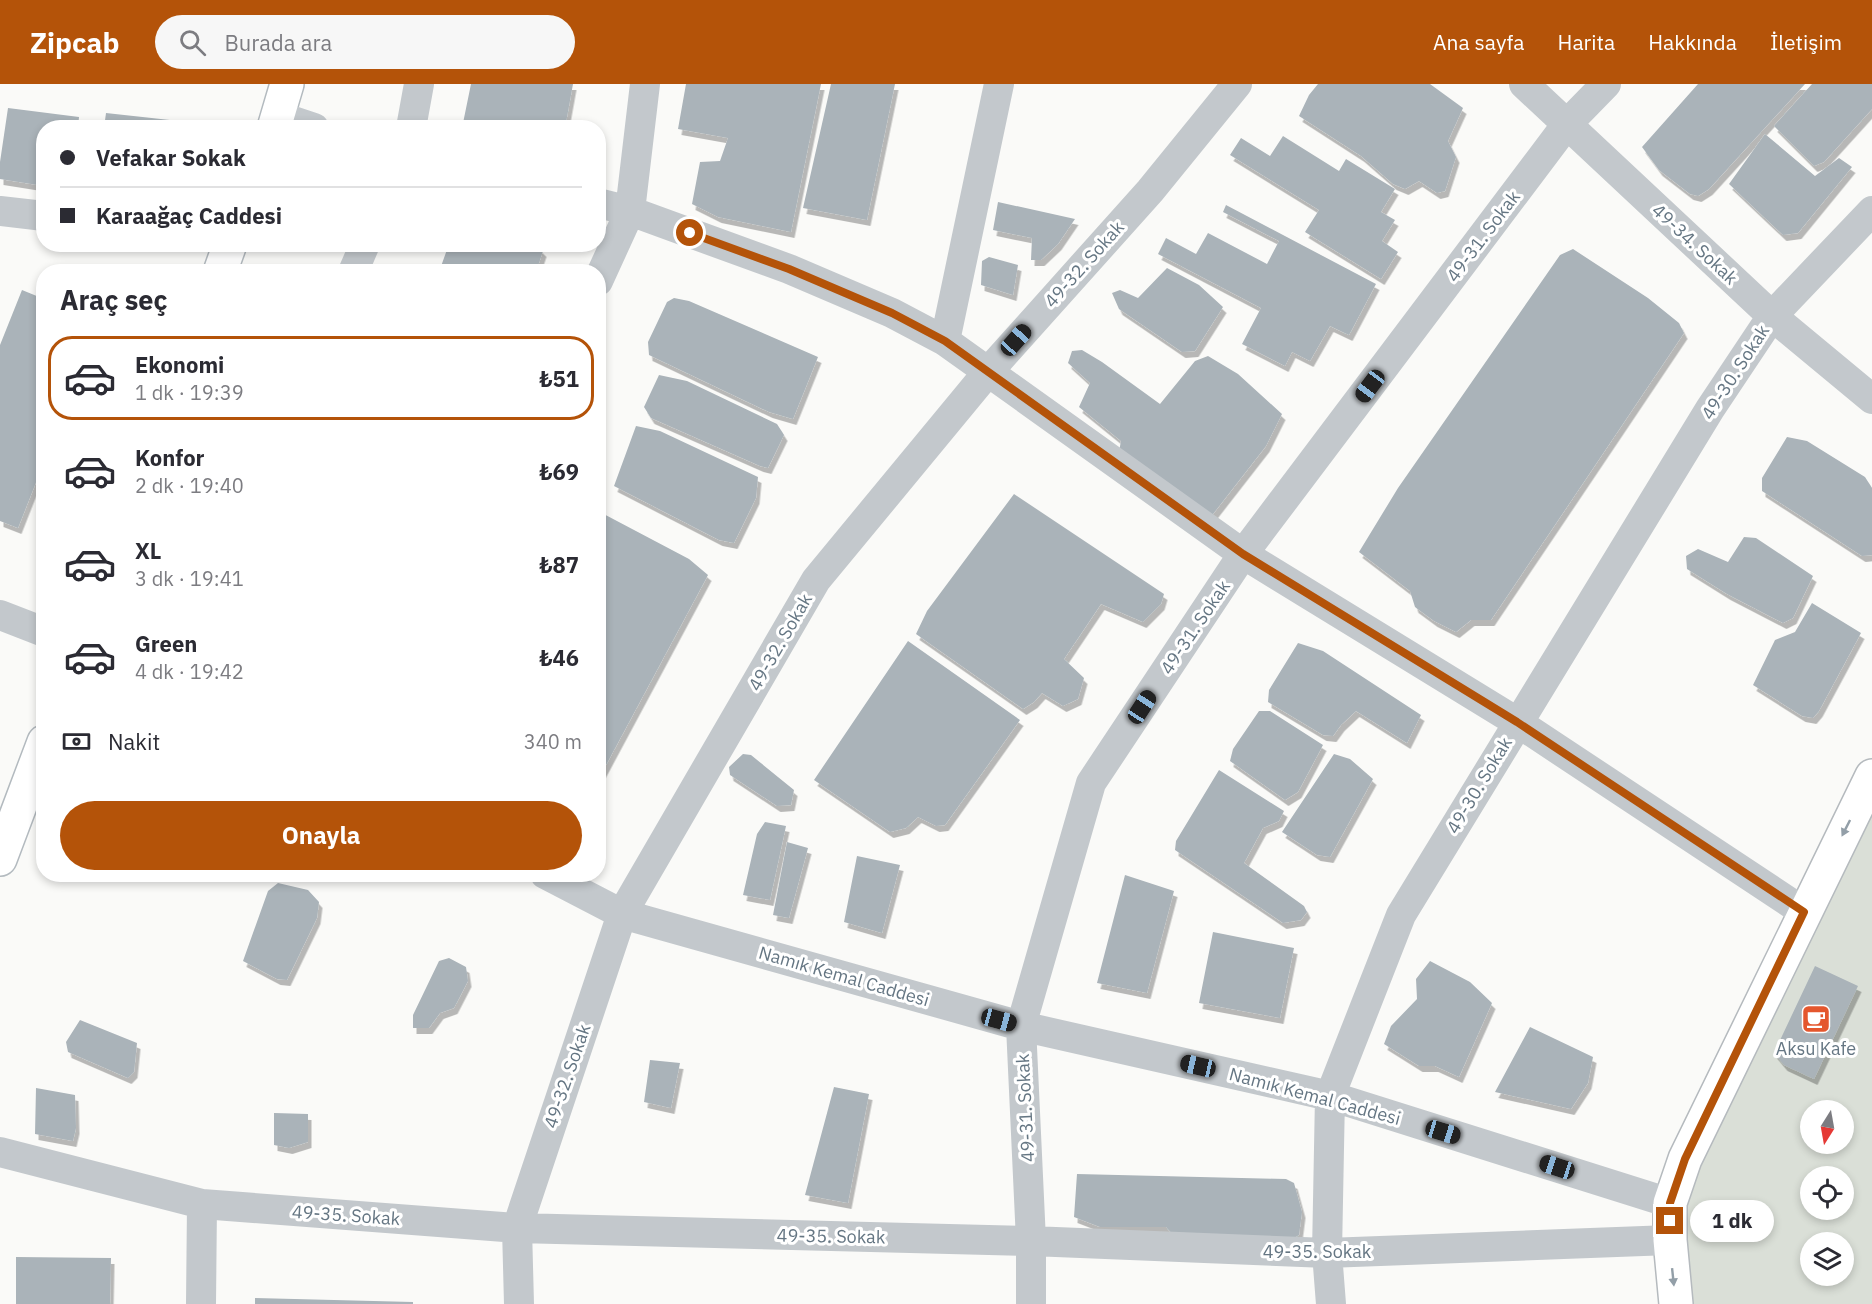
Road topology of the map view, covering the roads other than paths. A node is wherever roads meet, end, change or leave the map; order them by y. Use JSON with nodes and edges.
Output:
{"nodes":[{"id":1,"x":287,"y":84,"type":"edge"},
{"id":2,"x":419,"y":84,"type":"edge"},
{"id":3,"x":645,"y":84,"type":"edge"},
{"id":4,"x":999,"y":84,"type":"edge"},
{"id":5,"x":1237,"y":84,"type":"edge"},
{"id":6,"x":1524,"y":84,"type":"edge"},
{"id":7,"x":1606,"y":84,"type":"edge"},
{"id":8,"x":277,"y":120,"type":"edge"},
{"id":9,"x":412,"y":120,"type":"edge"},
{"id":10,"x":1567,"y":124,"type":"junction"},
{"id":11,"x":606,"y":205,"type":"edge"},
{"id":12,"x":0,"y":211,"type":"edge"},
{"id":13,"x":630,"y":211,"type":"junction"},
{"id":14,"x":1872,"y":211,"type":"edge"},
{"id":15,"x":36,"y":215,"type":"edge"},
{"id":16,"x":606,"y":264,"type":"edge"},
{"id":17,"x":1772,"y":316,"type":"junction"},
{"id":18,"x":945,"y":341,"type":"junction"},
{"id":19,"x":987,"y":373,"type":"junction"},
{"id":20,"x":1872,"y":399,"type":"edge"},
{"id":21,"x":1243,"y":554,"type":"junction"},
{"id":22,"x":0,"y":615,"type":"edge"},
{"id":23,"x":36,"y":629,"type":"edge"},
{"id":24,"x":1517,"y":722,"type":"junction"},
{"id":25,"x":36,"y":763,"type":"edge"},
{"id":26,"x":1872,"y":776,"type":"edge"},
{"id":27,"x":0,"y":860,"type":"edge"},
{"id":28,"x":560,"y":882,"type":"edge"},
{"id":29,"x":1804,"y":912,"type":"junction"},
{"id":30,"x":622,"y":914,"type":"junction"},
{"id":31,"x":1021,"y":1026,"type":"junction"},
{"id":32,"x":1330,"y":1096,"type":"junction"},
{"id":33,"x":0,"y":1152,"type":"edge"},
{"id":34,"x":1670,"y":1203,"type":"junction"},
{"id":35,"x":202,"y":1204,"type":"junction"},
{"id":36,"x":517,"y":1228,"type":"junction"},
{"id":37,"x":1670,"y":1240,"type":"junction"},
{"id":38,"x":1031,"y":1241,"type":"junction"},
{"id":39,"x":1327,"y":1253,"type":"junction"},
{"id":40,"x":201,"y":1304,"type":"edge"},
{"id":41,"x":519,"y":1304,"type":"edge"},
{"id":42,"x":1031,"y":1304,"type":"edge"},
{"id":43,"x":1331,"y":1304,"type":"edge"},
{"id":44,"x":1676,"y":1304,"type":"edge"}],
"edges":[{"from":1,"to":8,"type":"main road"},
{"from":2,"to":9,"type":"street"},
{"from":3,"to":13,"type":"street"},
{"from":4,"to":18,"type":"street"},
{"from":5,"to":19,"type":"street","name":"49-32. Sokak"},
{"from":6,"to":10,"type":"street","name":"49-34. Sokak"},
{"from":7,"to":10,"type":"street","name":"49-31. Sokak"},
{"from":10,"to":17,"type":"street","name":"49-34. Sokak"},
{"from":10,"to":21,"type":"street","name":"49-31. Sokak"},
{"from":11,"to":13,"type":"street"},
{"from":12,"to":15,"type":"street"},
{"from":13,"to":16,"type":"street"},
{"from":13,"to":18,"type":"street"},
{"from":14,"to":17,"type":"street","name":"49-30. Sokak"},
{"from":17,"to":20,"type":"street","name":"49-34. Sokak"},
{"from":17,"to":24,"type":"street","name":"49-30. Sokak"},
{"from":18,"to":19,"type":"street"},
{"from":19,"to":21,"type":"street"},
{"from":19,"to":30,"type":"street","name":"49-32. Sokak"},
{"from":21,"to":24,"type":"street"},
{"from":21,"to":31,"type":"street","name":"49-31. Sokak"},
{"from":22,"to":23,"type":"street"},
{"from":24,"to":29,"type":"street"},
{"from":24,"to":32,"type":"street","name":"49-30. Sokak"},
{"from":25,"to":27,"type":"main road"},
{"from":26,"to":29,"type":"main road","one_way":true},
{"from":28,"to":30,"type":"street","name":"Namık Kemal Caddesi"},
{"from":29,"to":34,"type":"main road"},
{"from":30,"to":31,"type":"street","name":"Namık Kemal Caddesi"},
{"from":30,"to":36,"type":"street","name":"49-32. Sokak"},
{"from":31,"to":32,"type":"street","name":"Namık Kemal Caddesi"},
{"from":31,"to":38,"type":"street","name":"49-31. Sokak"},
{"from":32,"to":34,"type":"street","name":"Namık Kemal Caddesi"},
{"from":32,"to":39,"type":"street","name":"49-30. Sokak"},
{"from":33,"to":35,"type":"street","name":"49-35. Sokak"},
{"from":34,"to":37,"type":"main road"},
{"from":35,"to":36,"type":"street","name":"49-35. Sokak"},
{"from":35,"to":40,"type":"street"},
{"from":36,"to":38,"type":"street","name":"49-35. Sokak"},
{"from":36,"to":41,"type":"street","name":"49-32. Sokak"},
{"from":37,"to":39,"type":"street","name":"49-35. Sokak"},
{"from":37,"to":44,"type":"main road","one_way":true},
{"from":38,"to":39,"type":"street","name":"49-35. Sokak"},
{"from":38,"to":42,"type":"street","name":"49-31. Sokak"},
{"from":39,"to":43,"type":"street","name":"49-30. Sokak"}]}
